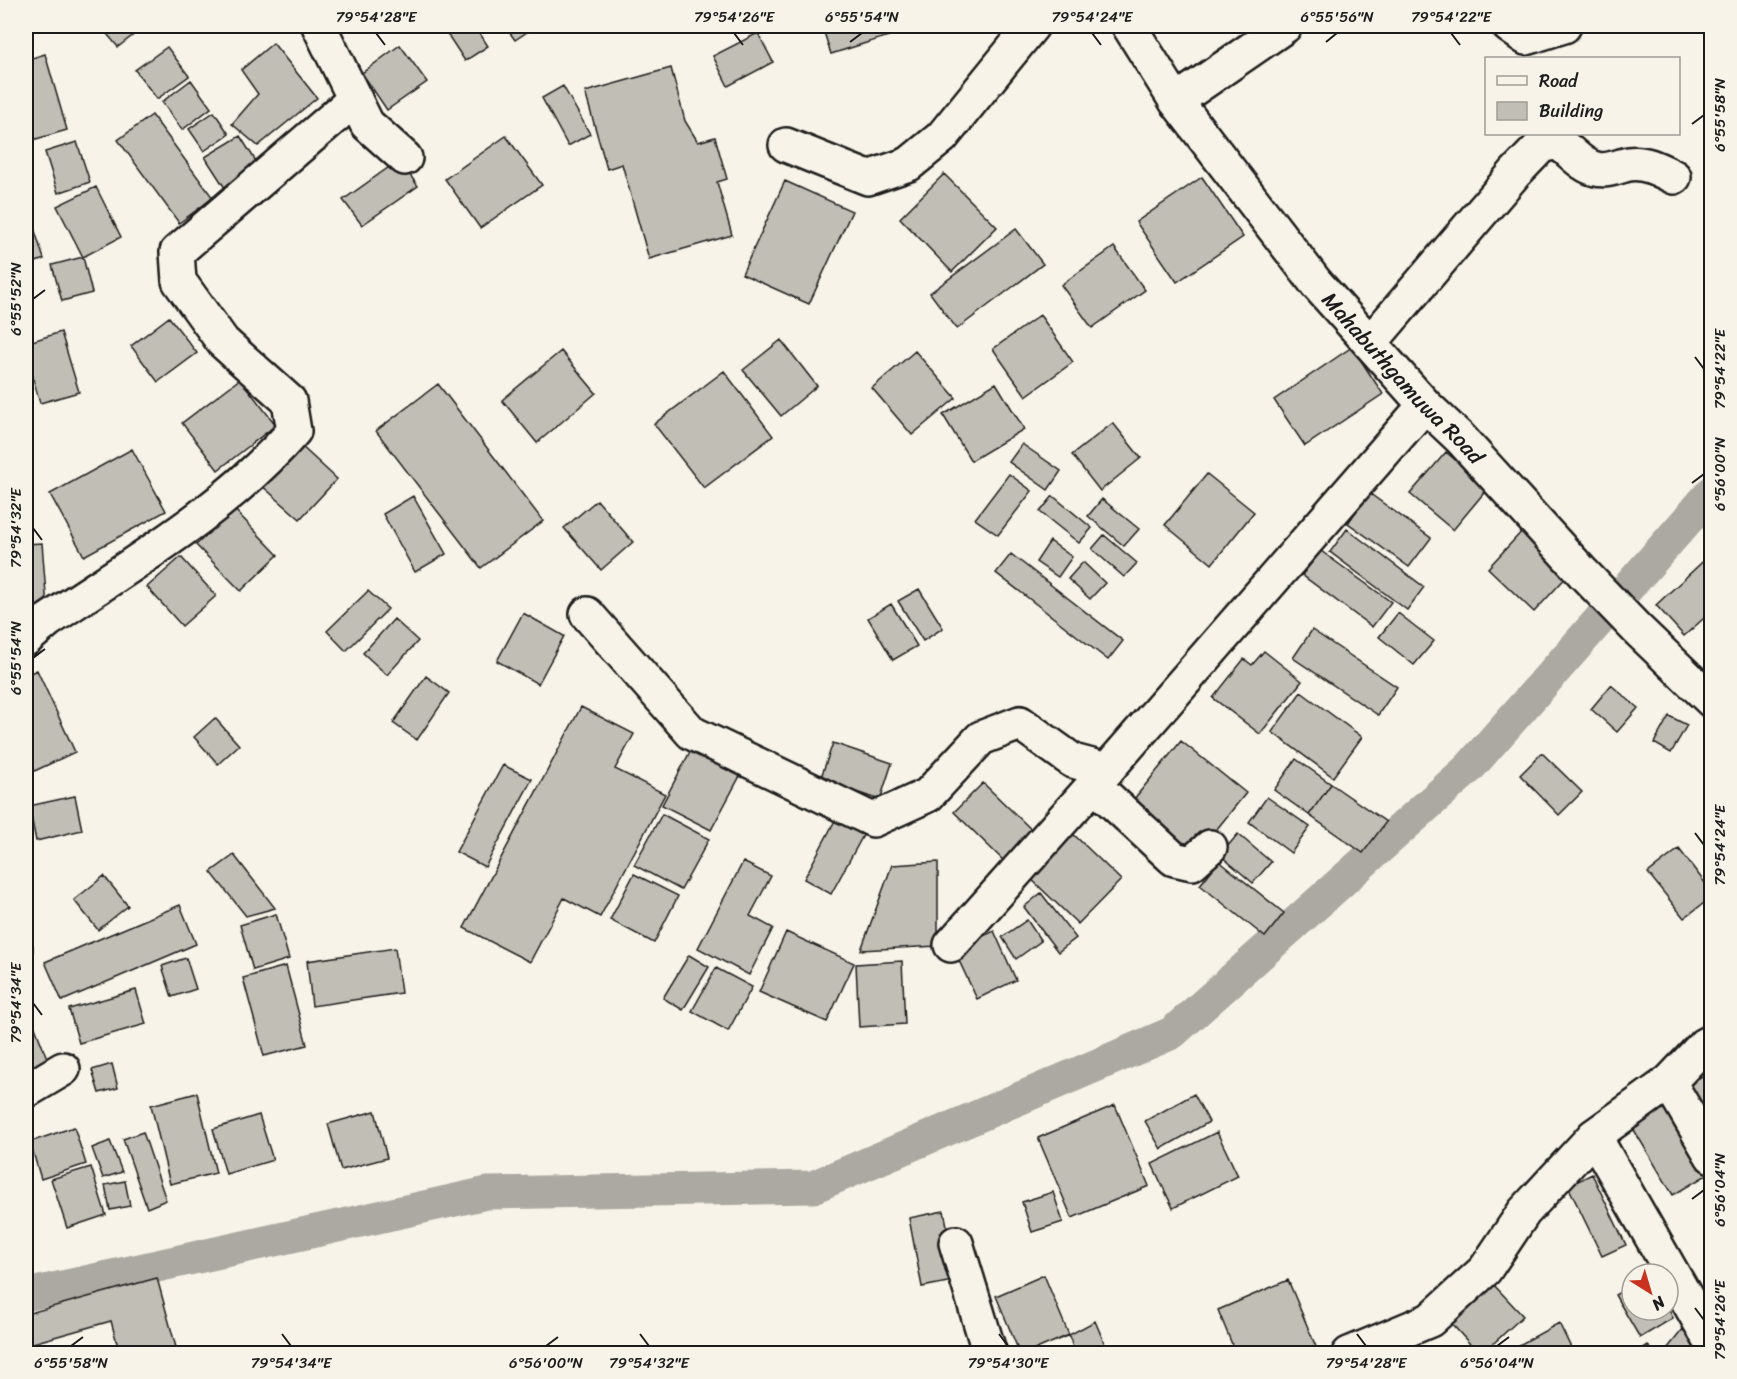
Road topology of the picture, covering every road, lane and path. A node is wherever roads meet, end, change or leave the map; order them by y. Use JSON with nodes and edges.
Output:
{"nodes":[{"id":1,"x":319,"y":26,"type":"edge"},
{"id":2,"x":1032,"y":26,"type":"edge"},
{"id":3,"x":1129,"y":26,"type":"edge"},
{"id":4,"x":1285,"y":26,"type":"edge"},
{"id":5,"x":1509,"y":26,"type":"edge"},
{"id":6,"x":1564,"y":26,"type":"edge"},
{"id":7,"x":355,"y":99,"type":"junction"},
{"id":8,"x":1176,"y":101,"type":"junction"},
{"id":9,"x":786,"y":146,"type":"dead end"},
{"id":10,"x":405,"y":158,"type":"dead end"},
{"id":11,"x":1674,"y":177,"type":"dead end"},
{"id":12,"x":1370,"y":343,"type":"junction"},
{"id":13,"x":1425,"y":405,"type":"junction"},
{"id":14,"x":587,"y":614,"type":"dead end"},
{"id":15,"x":26,"y":639,"type":"edge"},
{"id":16,"x":1712,"y":701,"type":"edge"},
{"id":17,"x":1100,"y":778,"type":"junction"},
{"id":18,"x":1210,"y":847,"type":"dead end"},
{"id":19,"x":951,"y":945,"type":"dead end"},
{"id":20,"x":1712,"y":1041,"type":"edge"},
{"id":21,"x":63,"y":1069,"type":"dead end"},
{"id":22,"x":1669,"y":1082,"type":"junction"},
{"id":23,"x":26,"y":1091,"type":"edge"},
{"id":24,"x":1594,"y":1136,"type":"junction"},
{"id":25,"x":1712,"y":1156,"type":"edge"},
{"id":26,"x":956,"y":1243,"type":"dead end"},
{"id":27,"x":1712,"y":1343,"type":"edge"},
{"id":28,"x":990,"y":1353,"type":"edge"},
{"id":29,"x":1349,"y":1353,"type":"edge"}],
"edges":[{"from":1,"to":7,"type":"street"},
{"from":2,"to":9,"type":"street"},
{"from":3,"to":8,"type":"street","name":"Mahabuthgamuwa Road"},
{"from":4,"to":8,"type":"street"},
{"from":5,"to":6,"type":"street"},
{"from":7,"to":10,"type":"street"},
{"from":7,"to":15,"type":"street"},
{"from":8,"to":12,"type":"street","name":"Mahabuthgamuwa Road"},
{"from":11,"to":12,"type":"street"},
{"from":12,"to":13,"type":"street","name":"Mahabuthgamuwa Road"},
{"from":13,"to":16,"type":"street","name":"Mahabuthgamuwa Road"},
{"from":13,"to":17,"type":"street"},
{"from":14,"to":17,"type":"street"},
{"from":17,"to":18,"type":"street"},
{"from":17,"to":19,"type":"street"},
{"from":20,"to":22,"type":"street"},
{"from":21,"to":23,"type":"street"},
{"from":22,"to":24,"type":"street"},
{"from":22,"to":25,"type":"street"},
{"from":24,"to":27,"type":"street"},
{"from":24,"to":29,"type":"street"},
{"from":26,"to":28,"type":"street"}]}
